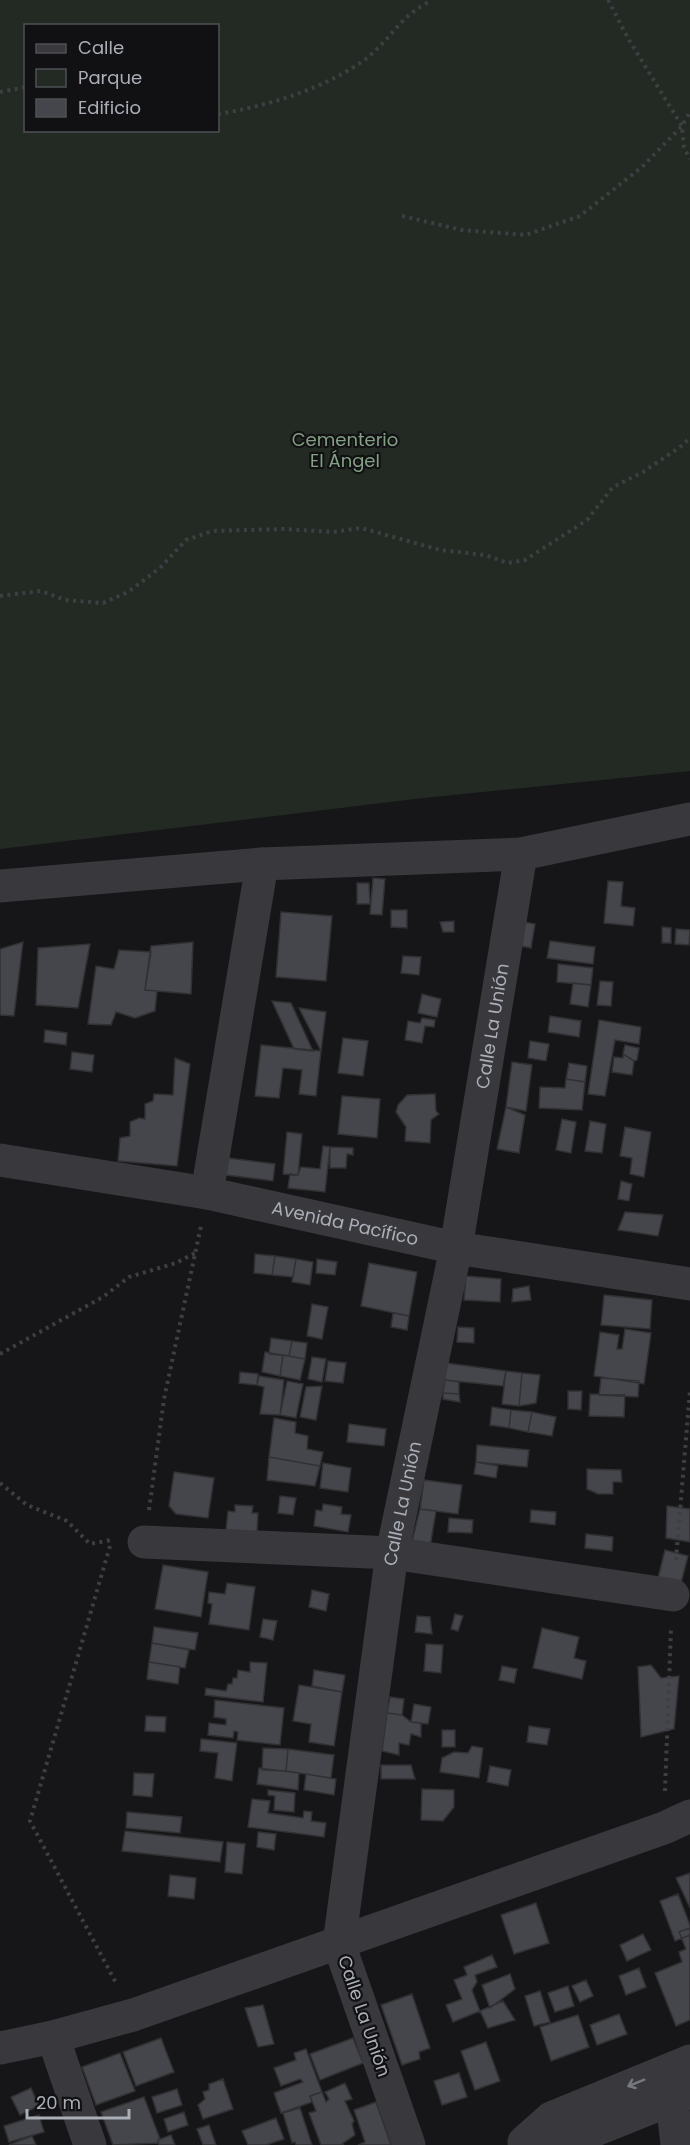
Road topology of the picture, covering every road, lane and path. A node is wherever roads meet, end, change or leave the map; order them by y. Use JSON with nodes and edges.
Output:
{"nodes":[{"id":1,"x":431,"y":0,"type":"edge"},
{"id":2,"x":608,"y":0,"type":"edge"},
{"id":3,"x":24,"y":87,"type":"edge"},
{"id":4,"x":0,"y":92,"type":"edge"},
{"id":5,"x":690,"y":112,"type":"edge"},
{"id":6,"x":219,"y":114,"type":"edge"},
{"id":7,"x":682,"y":126,"type":"junction"},
{"id":8,"x":690,"y":159,"type":"edge"},
{"id":9,"x":402,"y":216,"type":"dead end"},
{"id":10,"x":690,"y":438,"type":"edge"},
{"id":11,"x":0,"y":596,"type":"edge"},
{"id":12,"x":690,"y":819,"type":"edge"},
{"id":13,"x":521,"y":854,"type":"junction"},
{"id":14,"x":262,"y":864,"type":"junction"},
{"id":15,"x":0,"y":886,"type":"edge"},
{"id":16,"x":0,"y":1160,"type":"edge"},
{"id":17,"x":207,"y":1193,"type":"junction"},
{"id":18,"x":456,"y":1248,"type":"junction"},
{"id":19,"x":196,"y":1252,"type":"junction"},
{"id":20,"x":690,"y":1284,"type":"edge"},
{"id":21,"x":0,"y":1354,"type":"edge"},
{"id":22,"x":0,"y":1483,"type":"edge"},
{"id":23,"x":111,"y":1540,"type":"junction"},
{"id":24,"x":144,"y":1542,"type":"junction"},
{"id":25,"x":392,"y":1553,"type":"junction"},
{"id":26,"x":673,"y":1594,"type":"dead end"},
{"id":27,"x":690,"y":1816,"type":"edge"},
{"id":28,"x":339,"y":1944,"type":"junction"},
{"id":29,"x":133,"y":2015,"type":"junction"},
{"id":30,"x":53,"y":2037,"type":"junction"},
{"id":31,"x":0,"y":2048,"type":"edge"},
{"id":32,"x":690,"y":2061,"type":"edge"},
{"id":33,"x":681,"y":2096,"type":"edge"},
{"id":34,"x":525,"y":2144,"type":"edge"},
{"id":35,"x":90,"y":2145,"type":"edge"},
{"id":36,"x":409,"y":2145,"type":"edge"},
{"id":37,"x":558,"y":2145,"type":"edge"},
{"id":38,"x":677,"y":2145,"type":"edge"}],
"edges":[{"from":1,"to":6,"type":"path"},
{"from":2,"to":7,"type":"path"},
{"from":3,"to":4,"type":"path"},
{"from":5,"to":7,"type":"path"},
{"from":7,"to":8,"type":"path"},
{"from":7,"to":9,"type":"path"},
{"from":10,"to":11,"type":"path"},
{"from":12,"to":13,"type":"street"},
{"from":13,"to":14,"type":"street"},
{"from":13,"to":18,"type":"street","name":"Calle La Unión"},
{"from":14,"to":15,"type":"street"},
{"from":14,"to":17,"type":"street"},
{"from":16,"to":17,"type":"street","name":"Avenida Pacífico"},
{"from":17,"to":18,"type":"street","name":"Avenida Pacífico"},
{"from":17,"to":19,"type":"path"},
{"from":18,"to":20,"type":"street","name":"Avenida Pacífico"},
{"from":18,"to":25,"type":"street","name":"Calle La Unión"},
{"from":19,"to":21,"type":"path"},
{"from":19,"to":24,"type":"path"},
{"from":22,"to":23,"type":"path"},
{"from":23,"to":24,"type":"path"},
{"from":23,"to":29,"type":"path"},
{"from":24,"to":25,"type":"street"},
{"from":25,"to":26,"type":"street"},
{"from":25,"to":28,"type":"street","name":"Calle La Unión"},
{"from":27,"to":28,"type":"street"},
{"from":28,"to":29,"type":"street"},
{"from":28,"to":36,"type":"street","name":"Calle La Unión"},
{"from":29,"to":30,"type":"street"},
{"from":30,"to":31,"type":"street"},
{"from":30,"to":35,"type":"street"},
{"from":32,"to":34,"type":"street","one_way":true},
{"from":33,"to":37,"type":"street"},
{"from":33,"to":38,"type":"street"}]}
